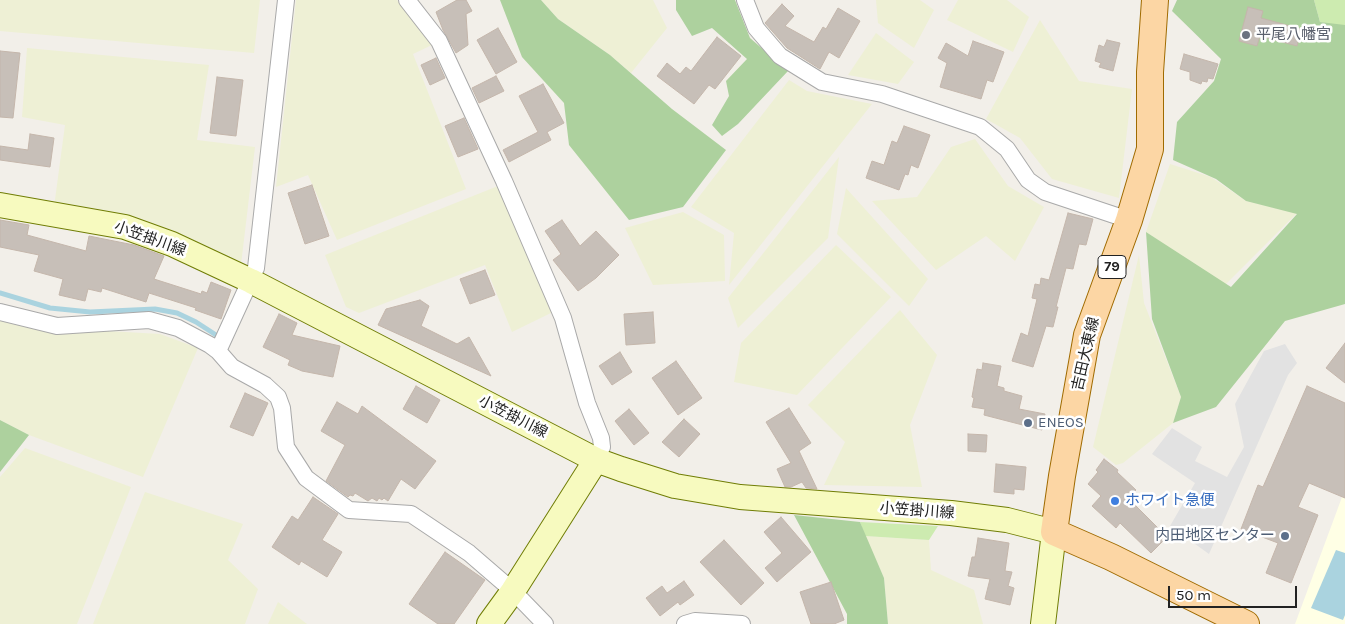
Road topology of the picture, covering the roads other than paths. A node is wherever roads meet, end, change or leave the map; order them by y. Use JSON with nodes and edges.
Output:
{"nodes":[{"id":1,"x":286,"y":0,"type":"edge"},
{"id":2,"x":407,"y":0,"type":"edge"},
{"id":3,"x":745,"y":0,"type":"edge"},
{"id":4,"x":1152,"y":1,"type":"edge"},
{"id":5,"x":0,"y":205,"type":"edge"},
{"id":6,"x":1130,"y":220,"type":"junction"},
{"id":7,"x":251,"y":281,"type":"junction"},
{"id":8,"x":0,"y":312,"type":"edge"},
{"id":9,"x":218,"y":351,"type":"junction"},
{"id":10,"x":596,"y":460,"type":"junction"},
{"id":11,"x":1054,"y":532,"type":"junction"},
{"id":12,"x":513,"y":591,"type":"junction"},
{"id":13,"x":488,"y":624,"type":"edge"},
{"id":14,"x":546,"y":624,"type":"edge"},
{"id":15,"x":685,"y":624,"type":"edge"},
{"id":16,"x":742,"y":624,"type":"edge"},
{"id":17,"x":1043,"y":624,"type":"edge"},
{"id":18,"x":1246,"y":624,"type":"edge"}],
"edges":[{"from":1,"to":7,"type":"street"},
{"from":2,"to":10,"type":"street"},
{"from":3,"to":6,"type":"street"},
{"from":4,"to":6,"type":"main road","name":"吉田大東線","number":"79"},
{"from":5,"to":7,"type":"main road","name":"小笠掛川線"},
{"from":6,"to":11,"type":"main road","name":"吉田大東線","number":"79"},
{"from":7,"to":9,"type":"street"},
{"from":7,"to":10,"type":"main road","name":"小笠掛川線"},
{"from":8,"to":9,"type":"street"},
{"from":9,"to":12,"type":"street"},
{"from":10,"to":11,"type":"main road","name":"小笠掛川線"},
{"from":10,"to":12,"type":"main road"},
{"from":11,"to":17,"type":"main road"},
{"from":11,"to":18,"type":"main road"},
{"from":12,"to":13,"type":"main road"},
{"from":12,"to":14,"type":"street"},
{"from":15,"to":16,"type":"street"}]}
